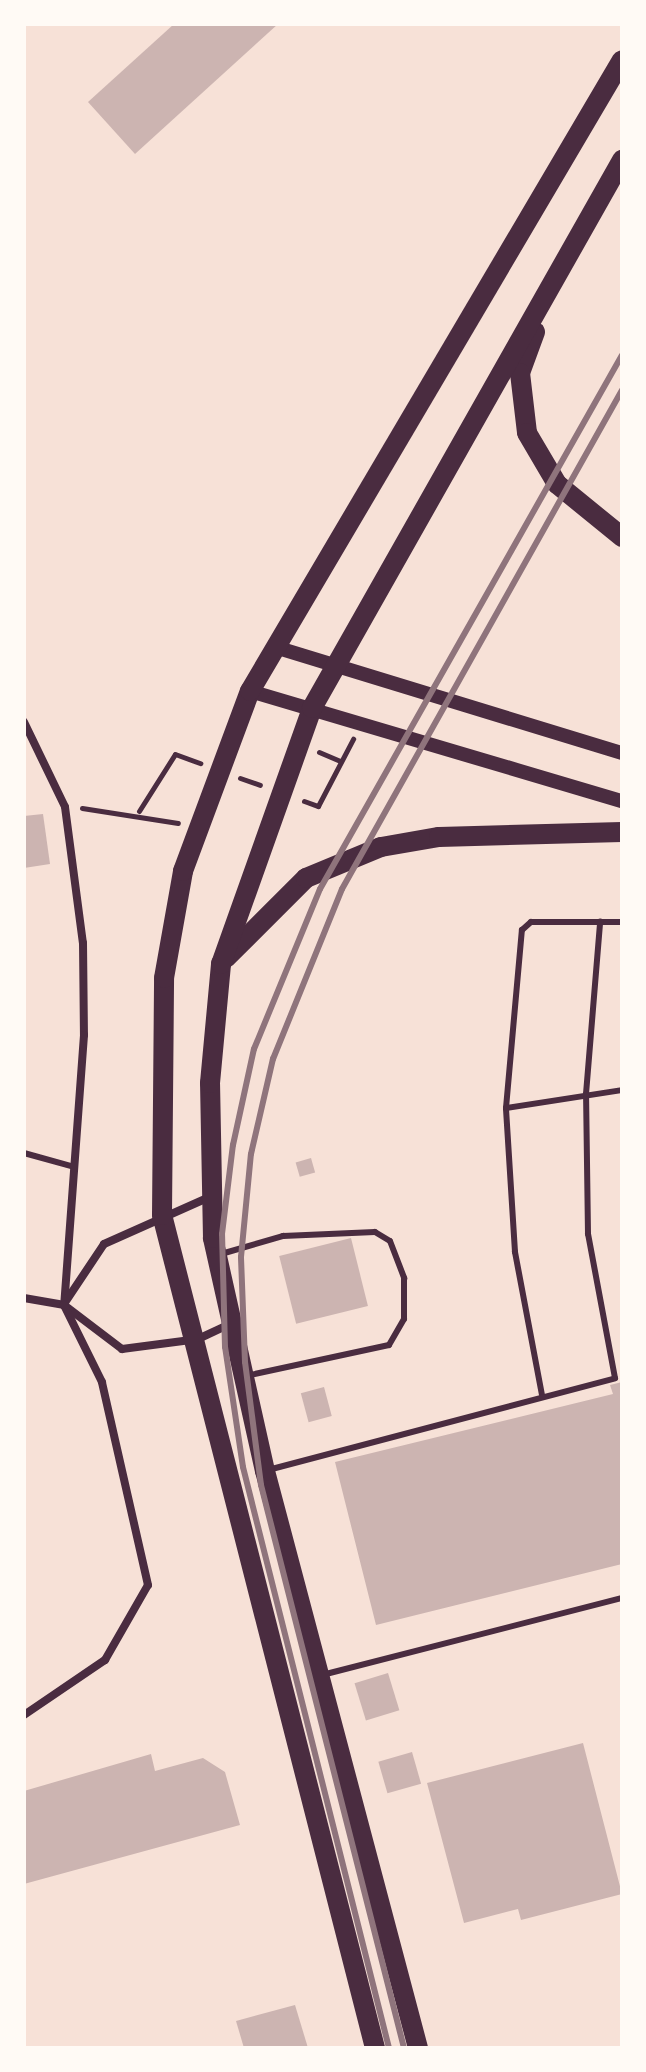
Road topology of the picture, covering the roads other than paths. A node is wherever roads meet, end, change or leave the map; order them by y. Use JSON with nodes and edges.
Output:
{"nodes":[{"id":1,"x":622,"y":60,"type":"edge"},
{"id":2,"x":622,"y":160,"type":"edge"},
{"id":3,"x":558,"y":272,"type":"junction"},
{"id":4,"x":622,"y":537,"type":"edge"},
{"id":5,"x":275,"y":647,"type":"junction"},
{"id":6,"x":335,"y":666,"type":"junction"},
{"id":7,"x":250,"y":691,"type":"junction"},
{"id":8,"x":312,"y":708,"type":"junction"},
{"id":9,"x":24,"y":722,"type":"edge"},
{"id":10,"x":622,"y":753,"type":"edge"},
{"id":11,"x":622,"y":801,"type":"edge"},
{"id":12,"x":622,"y":832,"type":"edge"},
{"id":13,"x":600,"y":922,"type":"junction"},
{"id":14,"x":622,"y":922,"type":"edge"},
{"id":15,"x":221,"y":964,"type":"junction"},
{"id":16,"x":622,"y":1090,"type":"edge"},
{"id":17,"x":586,"y":1094,"type":"junction"},
{"id":18,"x":506,"y":1108,"type":"junction"},
{"id":19,"x":24,"y":1153,"type":"edge"},
{"id":20,"x":74,"y":1167,"type":"junction"},
{"id":21,"x":212,"y":1196,"type":"junction"},
{"id":22,"x":162,"y":1215,"type":"junction"},
{"id":23,"x":217,"y":1256,"type":"junction"},
{"id":24,"x":24,"y":1298,"type":"edge"},
{"id":25,"x":64,"y":1305,"type":"junction"},
{"id":26,"x":232,"y":1323,"type":"junction"},
{"id":27,"x":198,"y":1339,"type":"junction"},
{"id":28,"x":242,"y":1377,"type":"junction"},
{"id":29,"x":618,"y":1377,"type":"edge"},
{"id":30,"x":542,"y":1395,"type":"junction"},
{"id":31,"x":265,"y":1471,"type":"junction"},
{"id":32,"x":622,"y":1598,"type":"edge"},
{"id":33,"x":322,"y":1675,"type":"junction"},
{"id":34,"x":24,"y":1715,"type":"edge"},
{"id":35,"x":375,"y":2048,"type":"edge"},
{"id":36,"x":418,"y":2048,"type":"edge"}],
"edges":[{"from":1,"to":5,"type":"main road"},
{"from":2,"to":3,"type":"main road"},
{"from":3,"to":4,"type":"main road"},
{"from":3,"to":6,"type":"main road"},
{"from":5,"to":6,"type":"street"},
{"from":5,"to":7,"type":"main road"},
{"from":6,"to":8,"type":"main road"},
{"from":6,"to":10,"type":"street"},
{"from":7,"to":8,"type":"street"},
{"from":7,"to":22,"type":"main road"},
{"from":8,"to":11,"type":"street"},
{"from":8,"to":15,"type":"main road"},
{"from":9,"to":20,"type":"street"},
{"from":12,"to":15,"type":"main road"},
{"from":13,"to":14,"type":"lane"},
{"from":13,"to":17,"type":"lane"},
{"from":13,"to":18,"type":"lane"},
{"from":15,"to":21,"type":"main road"},
{"from":16,"to":17,"type":"lane"},
{"from":17,"to":18,"type":"lane"},
{"from":17,"to":29,"type":"lane"},
{"from":18,"to":30,"type":"lane"},
{"from":19,"to":20,"type":"lane"},
{"from":20,"to":25,"type":"street"},
{"from":21,"to":22,"type":"street"},
{"from":21,"to":23,"type":"main road"},
{"from":22,"to":25,"type":"street"},
{"from":22,"to":27,"type":"main road"},
{"from":23,"to":26,"type":"main road"},
{"from":23,"to":28,"type":"lane"},
{"from":24,"to":25,"type":"street"},
{"from":25,"to":27,"type":"street"},
{"from":25,"to":34,"type":"street"},
{"from":26,"to":27,"type":"street"},
{"from":26,"to":28,"type":"main road"},
{"from":27,"to":35,"type":"main road"},
{"from":28,"to":31,"type":"main road"},
{"from":29,"to":30,"type":"lane"},
{"from":30,"to":31,"type":"lane"},
{"from":31,"to":33,"type":"main road"},
{"from":32,"to":33,"type":"lane"},
{"from":33,"to":36,"type":"main road"}]}
